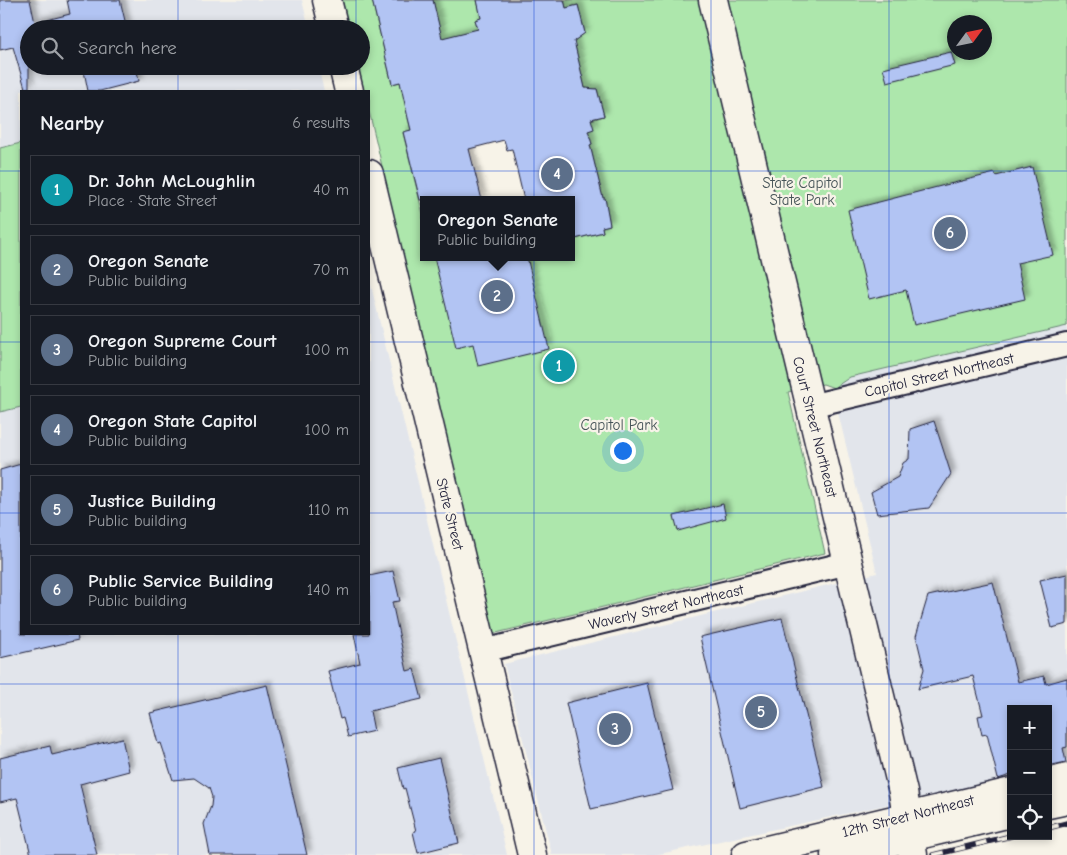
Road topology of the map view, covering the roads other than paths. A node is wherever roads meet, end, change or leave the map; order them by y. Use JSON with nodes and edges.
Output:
{"nodes":[{"id":1,"x":327,"y":0,"type":"edge"},
{"id":2,"x":712,"y":0,"type":"edge"},
{"id":3,"x":332,"y":20,"type":"edge"},
{"id":4,"x":345,"y":75,"type":"edge"},
{"id":5,"x":349,"y":90,"type":"edge"},
{"id":6,"x":370,"y":178,"type":"edge"},
{"id":7,"x":1067,"y":345,"type":"edge"},
{"id":8,"x":810,"y":406,"type":"junction"},
{"id":9,"x":848,"y":563,"type":"junction"},
{"id":10,"x":483,"y":650,"type":"junction"},
{"id":11,"x":1067,"y":778,"type":"edge"},
{"id":12,"x":1052,"y":781,"type":"edge"},
{"id":13,"x":1007,"y":794,"type":"edge"},
{"id":14,"x":1067,"y":800,"type":"edge"},
{"id":15,"x":1052,"y":803,"type":"edge"},
{"id":16,"x":1007,"y":814,"type":"edge"},
{"id":17,"x":910,"y":836,"type":"edge"},
{"id":18,"x":532,"y":855,"type":"edge"},
{"id":19,"x":746,"y":855,"type":"edge"},
{"id":20,"x":835,"y":855,"type":"edge"}],
"edges":[{"from":1,"to":3,"type":"main road"},
{"from":2,"to":8,"type":"main road","name":"Court Street Northeast"},
{"from":4,"to":5,"type":"main road"},
{"from":6,"to":10,"type":"main road","name":"State Street"},
{"from":7,"to":8,"type":"street","name":"Capitol Street Northeast"},
{"from":8,"to":9,"type":"main road","name":"Court Street Northeast"},
{"from":9,"to":10,"type":"street","name":"Waverly Street Northeast"},
{"from":9,"to":17,"type":"main road","name":"Court Street Northeast"},
{"from":10,"to":18,"type":"main road","name":"State Street"},
{"from":11,"to":12,"type":"main road"},
{"from":13,"to":17,"type":"main road","name":"12th Street Northeast"},
{"from":14,"to":15,"type":"main road"},
{"from":16,"to":17,"type":"main road","name":"12th Street Northeast"},
{"from":17,"to":19,"type":"main road","name":"12th Street Northeast"},
{"from":17,"to":20,"type":"main road","name":"12th Street Northeast"}]}
